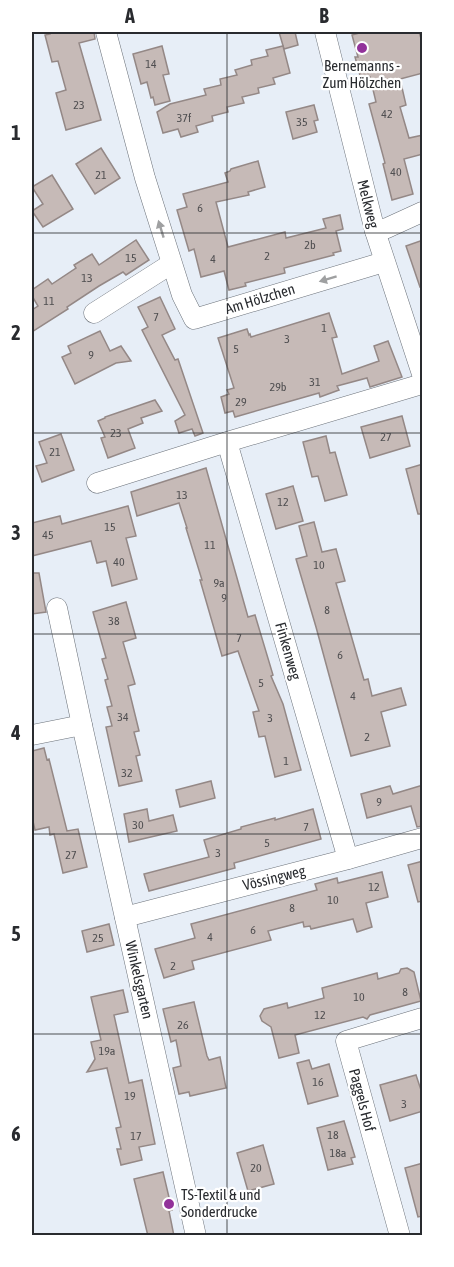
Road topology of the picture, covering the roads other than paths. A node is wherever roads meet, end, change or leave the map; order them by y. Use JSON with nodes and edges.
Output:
{"nodes":[{"id":1,"x":106,"y":32,"type":"edge"},
{"id":2,"x":325,"y":32,"type":"edge"},
{"id":3,"x":423,"y":212,"type":"edge"},
{"id":4,"x":375,"y":231,"type":"junction"},
{"id":5,"x":384,"y":262,"type":"junction"},
{"id":6,"x":171,"y":264,"type":"junction"},
{"id":7,"x":94,"y":313,"type":"dead end"},
{"id":8,"x":423,"y":374,"type":"edge"},
{"id":9,"x":423,"y":384,"type":"edge"},
{"id":10,"x":227,"y":442,"type":"junction"},
{"id":11,"x":97,"y":483,"type":"dead end"},
{"id":12,"x":57,"y":608,"type":"dead end"},
{"id":13,"x":82,"y":725,"type":"junction"},
{"id":14,"x":32,"y":735,"type":"edge"},
{"id":15,"x":423,"y":838,"type":"edge"},
{"id":16,"x":348,"y":859,"type":"junction"},
{"id":17,"x":125,"y":917,"type":"junction"},
{"id":18,"x":423,"y":1018,"type":"edge"},
{"id":19,"x":196,"y":1236,"type":"edge"},
{"id":20,"x":400,"y":1236,"type":"edge"}],
"edges":[{"from":6,"to":1,"type":"street","name":"Am Hölzchen","one_way":true},
{"from":2,"to":4,"type":"street","name":"Melkweg"},
{"from":3,"to":4,"type":"street"},
{"from":4,"to":5,"type":"street","name":"Melkweg"},
{"from":5,"to":6,"type":"street","name":"Am Hölzchen","one_way":true},
{"from":5,"to":8,"type":"street","name":"Melkweg"},
{"from":6,"to":7,"type":"street"},
{"from":9,"to":10,"type":"street"},
{"from":10,"to":11,"type":"street"},
{"from":10,"to":16,"type":"street","name":"Finkenweg"},
{"from":12,"to":13,"type":"street","name":"Winkelsgarten"},
{"from":13,"to":14,"type":"street"},
{"from":13,"to":17,"type":"street","name":"Winkelsgarten"},
{"from":15,"to":16,"type":"street","name":"Vössingweg"},
{"from":16,"to":17,"type":"street","name":"Vössingweg"},
{"from":17,"to":19,"type":"street","name":"Winkelsgarten"},
{"from":18,"to":20,"type":"street","name":"Paggels Hof"}]}
